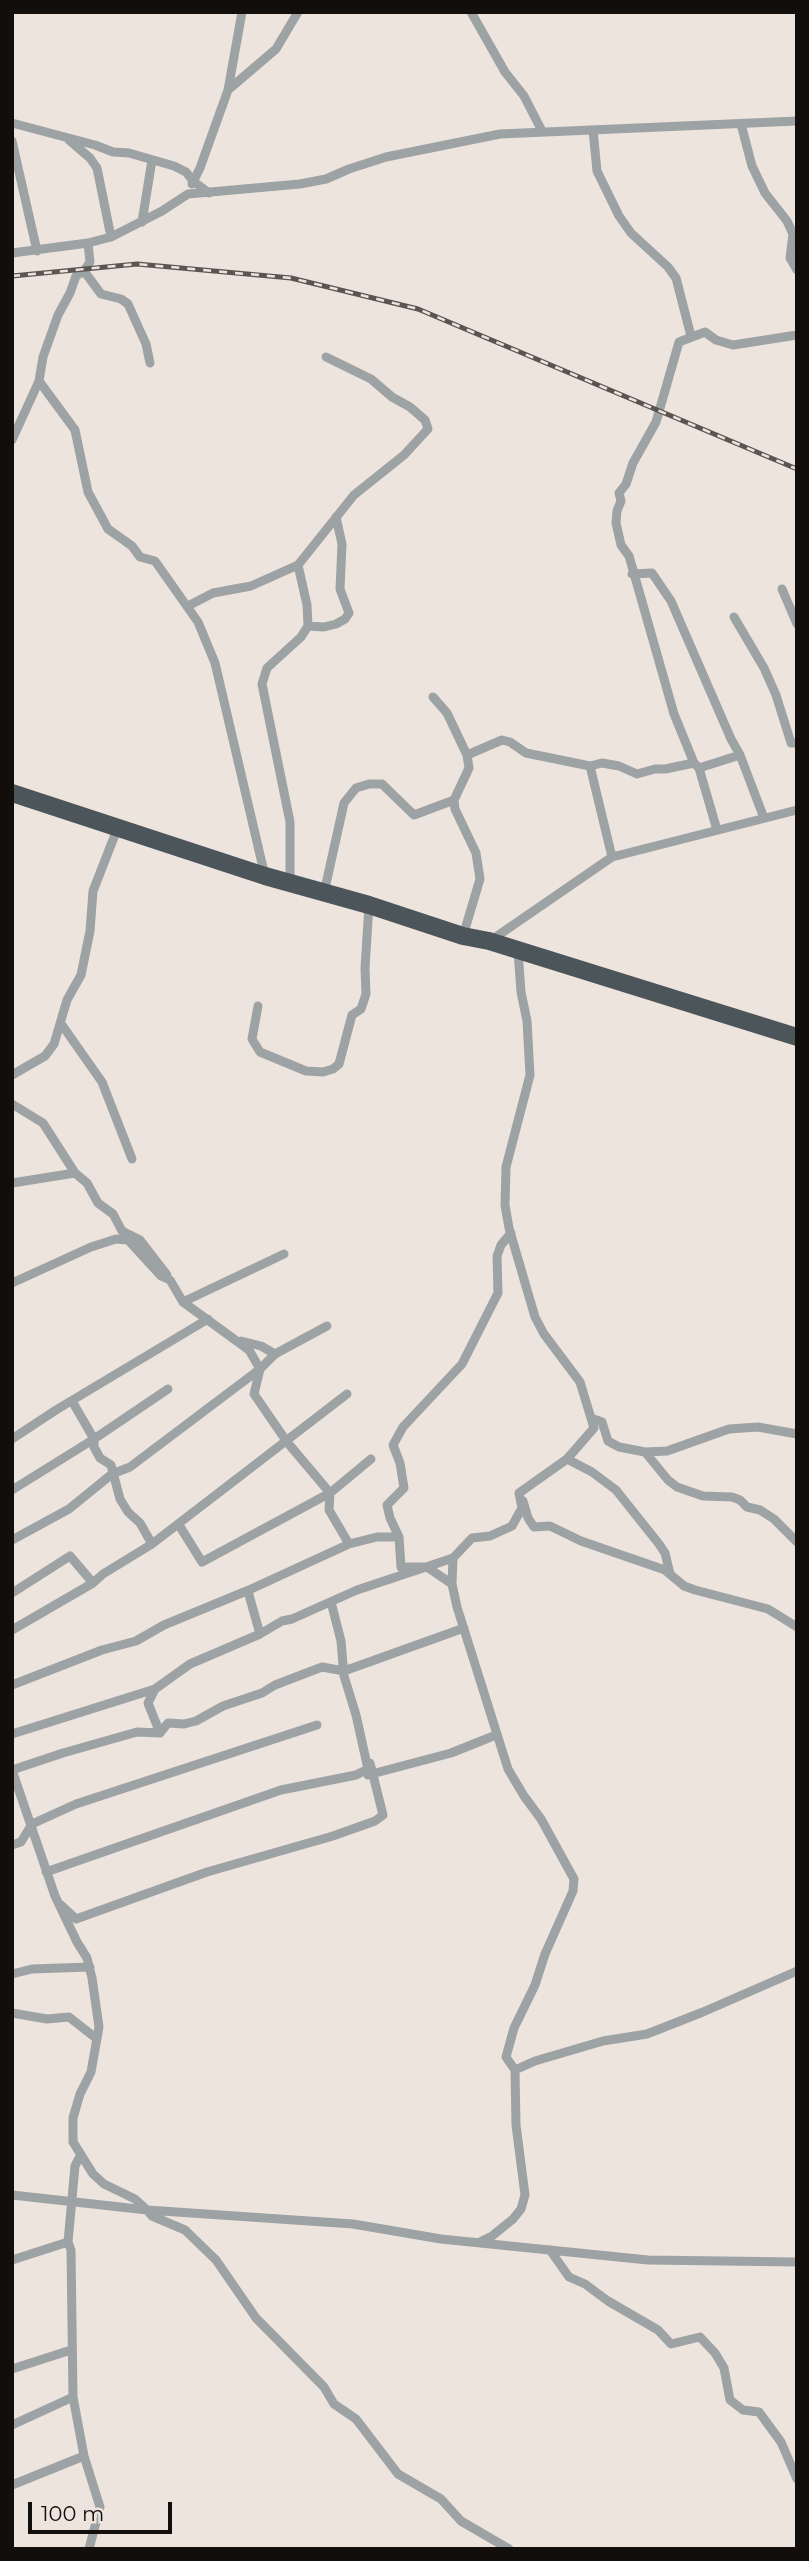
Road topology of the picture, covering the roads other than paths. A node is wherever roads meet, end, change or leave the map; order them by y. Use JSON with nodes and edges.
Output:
{"nodes":[{"id":1,"x":242,"y":12,"type":"edge"},
{"id":2,"x":298,"y":12,"type":"edge"},
{"id":3,"x":471,"y":12,"type":"edge"},
{"id":4,"x":228,"y":90,"type":"junction"},
{"id":5,"x":797,"y":121,"type":"edge"},
{"id":6,"x":12,"y":123,"type":"edge"},
{"id":7,"x":741,"y":124,"type":"junction"},
{"id":8,"x":593,"y":130,"type":"junction"},
{"id":9,"x":542,"y":131,"type":"junction"},
{"id":10,"x":68,"y":139,"type":"junction"},
{"id":11,"x":12,"y":141,"type":"edge"},
{"id":12,"x":152,"y":160,"type":"junction"},
{"id":13,"x":193,"y":181,"type":"junction"},
{"id":14,"x":209,"y":193,"type":"junction"},
{"id":15,"x":188,"y":194,"type":"junction"},
{"id":16,"x":142,"y":222,"type":"junction"},
{"id":17,"x":111,"y":237,"type":"junction"},
{"id":18,"x":88,"y":243,"type":"junction"},
{"id":19,"x":37,"y":251,"type":"junction"},
{"id":20,"x":12,"y":253,"type":"edge"},
{"id":21,"x":797,"y":270,"type":"edge"},
{"id":22,"x":84,"y":271,"type":"junction"},
{"id":23,"x":797,"y":335,"type":"edge"},
{"id":24,"x":691,"y":336,"type":"junction"},
{"id":25,"x":327,"y":357,"type":"dead end"},
{"id":26,"x":150,"y":363,"type":"dead end"},
{"id":27,"x":39,"y":381,"type":"junction"},
{"id":28,"x":15,"y":426,"type":"edge"},
{"id":29,"x":12,"y":440,"type":"edge"},
{"id":30,"x":336,"y":517,"type":"junction"},
{"id":31,"x":298,"y":565,"type":"junction"},
{"id":32,"x":632,"y":574,"type":"junction"},
{"id":33,"x":782,"y":589,"type":"dead end"},
{"id":34,"x":188,"y":606,"type":"junction"},
{"id":35,"x":734,"y":617,"type":"dead end"},
{"id":36,"x":797,"y":624,"type":"edge"},
{"id":37,"x":307,"y":626,"type":"junction"},
{"id":38,"x":433,"y":697,"type":"dead end"},
{"id":39,"x":797,"y":743,"type":"edge"},
{"id":40,"x":467,"y":755,"type":"junction"},
{"id":41,"x":740,"y":755,"type":"junction"},
{"id":42,"x":696,"y":765,"type":"junction"},
{"id":43,"x":590,"y":766,"type":"junction"},
{"id":44,"x":12,"y":793,"type":"edge"},
{"id":45,"x":454,"y":800,"type":"junction"},
{"id":46,"x":797,"y":810,"type":"edge"},
{"id":47,"x":764,"y":818,"type":"junction"},
{"id":48,"x":118,"y":827,"type":"junction"},
{"id":49,"x":717,"y":830,"type":"junction"},
{"id":50,"x":612,"y":857,"type":"junction"},
{"id":51,"x":265,"y":876,"type":"junction"},
{"id":52,"x":290,"y":884,"type":"junction"},
{"id":53,"x":324,"y":893,"type":"junction"},
{"id":54,"x":369,"y":905,"type":"junction"},
{"id":55,"x":463,"y":936,"type":"junction"},
{"id":56,"x":489,"y":942,"type":"junction"},
{"id":57,"x":518,"y":951,"type":"junction"},
{"id":58,"x":258,"y":1006,"type":"dead end"},
{"id":59,"x":62,"y":1025,"type":"junction"},
{"id":60,"x":797,"y":1037,"type":"edge"},
{"id":61,"x":12,"y":1074,"type":"edge"},
{"id":62,"x":12,"y":1104,"type":"edge"},
{"id":63,"x":132,"y":1159,"type":"dead end"},
{"id":64,"x":75,"y":1173,"type":"junction"},
{"id":65,"x":12,"y":1183,"type":"edge"},
{"id":66,"x":122,"y":1231,"type":"junction"},
{"id":67,"x":511,"y":1233,"type":"junction"},
{"id":68,"x":284,"y":1254,"type":"dead end"},
{"id":69,"x":35,"y":1271,"type":"junction"},
{"id":70,"x":170,"y":1280,"type":"junction"},
{"id":71,"x":12,"y":1283,"type":"edge"},
{"id":72,"x":183,"y":1302,"type":"junction"},
{"id":73,"x":208,"y":1319,"type":"junction"},
{"id":74,"x":327,"y":1326,"type":"dead end"},
{"id":75,"x":228,"y":1337,"type":"junction"},
{"id":76,"x":275,"y":1354,"type":"junction"},
{"id":77,"x":260,"y":1369,"type":"junction"},
{"id":78,"x":168,"y":1389,"type":"dead end"},
{"id":79,"x":347,"y":1394,"type":"dead end"},
{"id":80,"x":72,"y":1401,"type":"junction"},
{"id":81,"x":591,"y":1418,"type":"junction"},
{"id":82,"x":797,"y":1434,"type":"edge"},
{"id":83,"x":12,"y":1439,"type":"edge"},
{"id":84,"x":94,"y":1439,"type":"junction"},
{"id":85,"x":286,"y":1442,"type":"junction"},
{"id":86,"x":645,"y":1452,"type":"junction"},
{"id":87,"x":371,"y":1459,"type":"dead end"},
{"id":88,"x":566,"y":1459,"type":"junction"},
{"id":89,"x":112,"y":1474,"type":"junction"},
{"id":90,"x":12,"y":1490,"type":"edge"},
{"id":91,"x":330,"y":1493,"type":"junction"},
{"id":92,"x":519,"y":1493,"type":"junction"},
{"id":93,"x":179,"y":1525,"type":"junction"},
{"id":94,"x":399,"y":1537,"type":"junction"},
{"id":95,"x":12,"y":1540,"type":"edge"},
{"id":96,"x":797,"y":1542,"type":"edge"},
{"id":97,"x":152,"y":1544,"type":"junction"},
{"id":98,"x":349,"y":1544,"type":"junction"},
{"id":99,"x":453,"y":1558,"type":"junction"},
{"id":100,"x":428,"y":1567,"type":"junction"},
{"id":101,"x":670,"y":1574,"type":"junction"},
{"id":102,"x":93,"y":1583,"type":"junction"},
{"id":103,"x":452,"y":1584,"type":"junction"},
{"id":104,"x":249,"y":1590,"type":"junction"},
{"id":105,"x":12,"y":1593,"type":"edge"},
{"id":106,"x":331,"y":1602,"type":"junction"},
{"id":107,"x":797,"y":1627,"type":"edge"},
{"id":108,"x":464,"y":1628,"type":"junction"},
{"id":109,"x":12,"y":1630,"type":"edge"},
{"id":110,"x":260,"y":1634,"type":"junction"},
{"id":111,"x":344,"y":1671,"type":"junction"},
{"id":112,"x":12,"y":1685,"type":"edge"},
{"id":113,"x":155,"y":1689,"type":"junction"},
{"id":114,"x":357,"y":1721,"type":"junction"},
{"id":115,"x":317,"y":1725,"type":"dead end"},
{"id":116,"x":160,"y":1733,"type":"junction"},
{"id":117,"x":12,"y":1734,"type":"edge"},
{"id":118,"x":496,"y":1735,"type":"junction"},
{"id":119,"x":12,"y":1770,"type":"edge"},
{"id":120,"x":373,"y":1773,"type":"junction"},
{"id":121,"x":341,"y":1781,"type":"dead end"},
{"id":122,"x":32,"y":1824,"type":"junction"},
{"id":123,"x":12,"y":1845,"type":"edge"},
{"id":124,"x":46,"y":1872,"type":"junction"},
{"id":125,"x":58,"y":1902,"type":"junction"},
{"id":126,"x":90,"y":1967,"type":"junction"},
{"id":127,"x":797,"y":1971,"type":"edge"},
{"id":128,"x":12,"y":1975,"type":"edge"},
{"id":129,"x":12,"y":2013,"type":"edge"},
{"id":130,"x":97,"y":2039,"type":"junction"},
{"id":131,"x":515,"y":2070,"type":"junction"},
{"id":132,"x":80,"y":2156,"type":"junction"},
{"id":133,"x":12,"y":2195,"type":"edge"},
{"id":134,"x":72,"y":2202,"type":"junction"},
{"id":135,"x":146,"y":2210,"type":"junction"},
{"id":136,"x":68,"y":2242,"type":"junction"},
{"id":137,"x":478,"y":2243,"type":"junction"},
{"id":138,"x":550,"y":2250,"type":"junction"},
{"id":139,"x":12,"y":2260,"type":"edge"},
{"id":140,"x":797,"y":2262,"type":"edge"},
{"id":141,"x":71,"y":2350,"type":"junction"},
{"id":142,"x":12,"y":2369,"type":"edge"},
{"id":143,"x":73,"y":2397,"type":"junction"},
{"id":144,"x":12,"y":2425,"type":"edge"},
{"id":145,"x":83,"y":2456,"type":"junction"},
{"id":146,"x":797,"y":2479,"type":"edge"},
{"id":147,"x":12,"y":2485,"type":"edge"},
{"id":148,"x":89,"y":2549,"type":"edge"},
{"id":149,"x":509,"y":2549,"type":"edge"}],
"edges":[{"from":1,"to":4,"type":"street"},
{"from":2,"to":4,"type":"street"},
{"from":3,"to":9,"type":"street"},
{"from":4,"to":13,"type":"street"},
{"from":5,"to":7,"type":"street"},
{"from":6,"to":10,"type":"street"},
{"from":7,"to":8,"type":"street"},
{"from":7,"to":21,"type":"street"},
{"from":8,"to":9,"type":"street"},
{"from":8,"to":24,"type":"street"},
{"from":9,"to":14,"type":"street"},
{"from":10,"to":12,"type":"street"},
{"from":10,"to":17,"type":"street"},
{"from":11,"to":19,"type":"street"},
{"from":12,"to":13,"type":"street"},
{"from":12,"to":16,"type":"street"},
{"from":13,"to":14,"type":"street"},
{"from":13,"to":15,"type":"street"},
{"from":14,"to":15,"type":"street"},
{"from":15,"to":16,"type":"street"},
{"from":16,"to":17,"type":"street"},
{"from":17,"to":18,"type":"street"},
{"from":18,"to":19,"type":"street"},
{"from":18,"to":22,"type":"street"},
{"from":19,"to":20,"type":"street"},
{"from":22,"to":26,"type":"street"},
{"from":22,"to":27,"type":"street"},
{"from":23,"to":24,"type":"street"},
{"from":24,"to":32,"type":"street"},
{"from":25,"to":30,"type":"street"},
{"from":27,"to":28,"type":"street"},
{"from":27,"to":34,"type":"street"},
{"from":28,"to":29,"type":"street"},
{"from":30,"to":31,"type":"street"},
{"from":30,"to":37,"type":"street"},
{"from":31,"to":34,"type":"street"},
{"from":31,"to":37,"type":"street"},
{"from":32,"to":41,"type":"street"},
{"from":32,"to":42,"type":"street"},
{"from":33,"to":36,"type":"street"},
{"from":34,"to":51,"type":"street"},
{"from":35,"to":39,"type":"street"},
{"from":37,"to":52,"type":"street"},
{"from":38,"to":40,"type":"street"},
{"from":40,"to":43,"type":"street"},
{"from":40,"to":45,"type":"street"},
{"from":41,"to":42,"type":"street"},
{"from":41,"to":47,"type":"street"},
{"from":42,"to":43,"type":"street"},
{"from":42,"to":49,"type":"street"},
{"from":43,"to":50,"type":"street"},
{"from":44,"to":48,"type":"highway"},
{"from":45,"to":53,"type":"street"},
{"from":45,"to":55,"type":"street"},
{"from":46,"to":47,"type":"street"},
{"from":47,"to":49,"type":"street"},
{"from":48,"to":51,"type":"highway"},
{"from":48,"to":59,"type":"street"},
{"from":49,"to":50,"type":"street"},
{"from":50,"to":56,"type":"street"},
{"from":51,"to":52,"type":"highway"},
{"from":52,"to":53,"type":"highway"},
{"from":53,"to":54,"type":"highway"},
{"from":54,"to":55,"type":"highway"},
{"from":54,"to":58,"type":"street"},
{"from":55,"to":56,"type":"highway"},
{"from":56,"to":57,"type":"highway"},
{"from":57,"to":60,"type":"highway"},
{"from":57,"to":67,"type":"street"},
{"from":59,"to":61,"type":"street"},
{"from":59,"to":63,"type":"street"},
{"from":62,"to":64,"type":"street"},
{"from":64,"to":65,"type":"street"},
{"from":64,"to":66,"type":"street"},
{"from":66,"to":69,"type":"street"},
{"from":66,"to":70,"type":"street"},
{"from":67,"to":81,"type":"street"},
{"from":67,"to":94,"type":"street"},
{"from":68,"to":72,"type":"street"},
{"from":69,"to":70,"type":"street"},
{"from":69,"to":71,"type":"street"},
{"from":70,"to":72,"type":"street"},
{"from":72,"to":73,"type":"street"},
{"from":73,"to":75,"type":"street"},
{"from":73,"to":80,"type":"street"},
{"from":74,"to":76,"type":"street"},
{"from":75,"to":76,"type":"street"},
{"from":75,"to":77,"type":"street"},
{"from":76,"to":77,"type":"street"},
{"from":77,"to":85,"type":"street"},
{"from":77,"to":89,"type":"street"},
{"from":78,"to":84,"type":"street"},
{"from":79,"to":85,"type":"street"},
{"from":80,"to":83,"type":"street"},
{"from":80,"to":84,"type":"street"},
{"from":81,"to":86,"type":"street"},
{"from":81,"to":88,"type":"street"},
{"from":82,"to":86,"type":"street"},
{"from":84,"to":89,"type":"street"},
{"from":84,"to":90,"type":"street"},
{"from":85,"to":91,"type":"street"},
{"from":85,"to":93,"type":"street"},
{"from":86,"to":96,"type":"street"},
{"from":87,"to":91,"type":"street"},
{"from":88,"to":92,"type":"street"},
{"from":88,"to":101,"type":"street"},
{"from":89,"to":95,"type":"street"},
{"from":89,"to":97,"type":"street"},
{"from":91,"to":93,"type":"street"},
{"from":91,"to":98,"type":"street"},
{"from":92,"to":99,"type":"street"},
{"from":92,"to":101,"type":"street"},
{"from":93,"to":97,"type":"street"},
{"from":94,"to":98,"type":"street"},
{"from":94,"to":100,"type":"street"},
{"from":97,"to":102,"type":"street"},
{"from":98,"to":104,"type":"street"},
{"from":99,"to":100,"type":"street"},
{"from":99,"to":103,"type":"street"},
{"from":100,"to":103,"type":"street"},
{"from":100,"to":106,"type":"street"},
{"from":101,"to":107,"type":"street"},
{"from":102,"to":105,"type":"street"},
{"from":102,"to":109,"type":"street"},
{"from":103,"to":108,"type":"street"},
{"from":104,"to":110,"type":"street"},
{"from":104,"to":112,"type":"street"},
{"from":106,"to":110,"type":"street"},
{"from":106,"to":111,"type":"street"},
{"from":108,"to":111,"type":"street"},
{"from":108,"to":118,"type":"street"},
{"from":110,"to":113,"type":"street"},
{"from":111,"to":114,"type":"street"},
{"from":111,"to":116,"type":"street"},
{"from":113,"to":116,"type":"street"},
{"from":113,"to":117,"type":"street"},
{"from":114,"to":120,"type":"street"},
{"from":114,"to":124,"type":"street"},
{"from":115,"to":122,"type":"street"},
{"from":116,"to":119,"type":"street"},
{"from":118,"to":120,"type":"street"},
{"from":118,"to":131,"type":"street"},
{"from":119,"to":122,"type":"street"},
{"from":120,"to":121,"type":"street"},
{"from":120,"to":125,"type":"street"},
{"from":122,"to":123,"type":"street"},
{"from":122,"to":124,"type":"street"},
{"from":124,"to":125,"type":"street"},
{"from":125,"to":126,"type":"street"},
{"from":126,"to":128,"type":"street"},
{"from":126,"to":130,"type":"street"},
{"from":127,"to":131,"type":"street"},
{"from":129,"to":130,"type":"street"},
{"from":130,"to":132,"type":"street"},
{"from":131,"to":137,"type":"street"},
{"from":132,"to":134,"type":"street"},
{"from":132,"to":135,"type":"street"},
{"from":133,"to":134,"type":"street"},
{"from":134,"to":135,"type":"street"},
{"from":134,"to":136,"type":"street"},
{"from":135,"to":137,"type":"street"},
{"from":135,"to":149,"type":"street"},
{"from":136,"to":139,"type":"street"},
{"from":136,"to":141,"type":"street"},
{"from":137,"to":138,"type":"street"},
{"from":138,"to":140,"type":"street"},
{"from":138,"to":146,"type":"street"},
{"from":141,"to":142,"type":"street"},
{"from":141,"to":143,"type":"street"},
{"from":143,"to":144,"type":"street"},
{"from":143,"to":145,"type":"street"},
{"from":145,"to":147,"type":"street"},
{"from":145,"to":148,"type":"street"}]}
